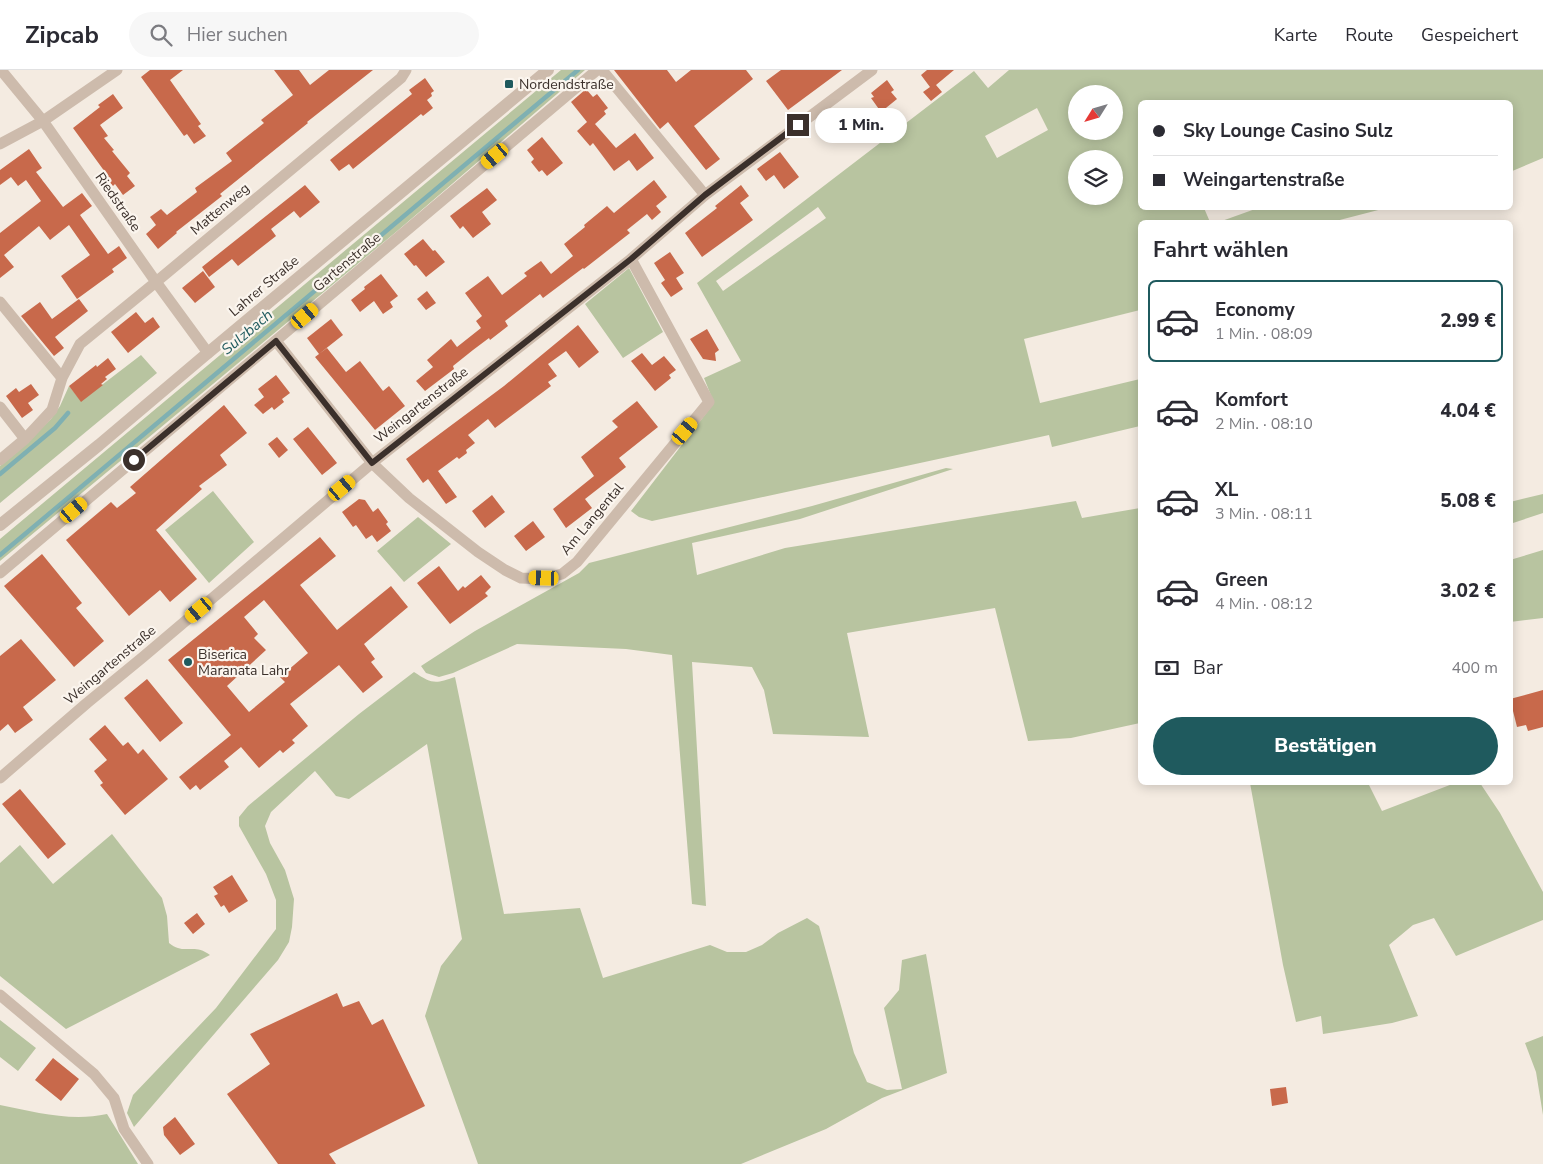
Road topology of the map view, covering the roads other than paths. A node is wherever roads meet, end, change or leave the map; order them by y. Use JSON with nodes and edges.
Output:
{"nodes":[{"id":1,"x":1,"y":70,"type":"edge"},
{"id":2,"x":117,"y":70,"type":"edge"},
{"id":3,"x":406,"y":70,"type":"edge"},
{"id":4,"x":548,"y":70,"type":"edge"},
{"id":5,"x":597,"y":70,"type":"edge"},
{"id":6,"x":602,"y":70,"type":"edge"},
{"id":7,"x":872,"y":70,"type":"edge"},
{"id":8,"x":43,"y":121,"type":"junction"},
{"id":9,"x":0,"y":144,"type":"edge"},
{"id":10,"x":705,"y":195,"type":"junction"},
{"id":11,"x":631,"y":259,"type":"junction"},
{"id":12,"x":156,"y":282,"type":"junction"},
{"id":13,"x":0,"y":302,"type":"edge"},
{"id":14,"x":276,"y":341,"type":"junction"},
{"id":15,"x":208,"y":353,"type":"junction"},
{"id":16,"x":62,"y":378,"type":"junction"},
{"id":17,"x":0,"y":407,"type":"edge"},
{"id":18,"x":25,"y":439,"type":"junction"},
{"id":19,"x":0,"y":460,"type":"edge"},
{"id":20,"x":372,"y":463,"type":"junction"},
{"id":21,"x":0,"y":526,"type":"edge"},
{"id":22,"x":0,"y":573,"type":"edge"},
{"id":23,"x":0,"y":778,"type":"edge"},
{"id":24,"x":0,"y":995,"type":"edge"},
{"id":25,"x":148,"y":1164,"type":"edge"}],
"edges":[{"from":1,"to":8,"type":"street","name":"Riedstraße"},
{"from":2,"to":8,"type":"street"},
{"from":3,"to":12,"type":"street","name":"Mattenweg"},
{"from":4,"to":15,"type":"street","name":"Lahrer Straße"},
{"from":5,"to":14,"type":"street","name":"Gartenstraße"},
{"from":6,"to":10,"type":"street"},
{"from":7,"to":10,"type":"street","name":"Weingartenstraße"},
{"from":8,"to":9,"type":"street"},
{"from":8,"to":12,"type":"street","name":"Riedstraße"},
{"from":10,"to":11,"type":"street","name":"Weingartenstraße"},
{"from":11,"to":20,"type":"street","name":"Weingartenstraße"},
{"from":11,"to":20,"type":"street","name":"Am Langental"},
{"from":12,"to":15,"type":"street","name":"Riedstraße"},
{"from":12,"to":16,"type":"street","name":"Mattenweg"},
{"from":13,"to":16,"type":"street"},
{"from":14,"to":20,"type":"street","name":"Am Langental"},
{"from":14,"to":22,"type":"street","name":"Gartenstraße"},
{"from":15,"to":21,"type":"street","name":"Lahrer Straße"},
{"from":16,"to":18,"type":"street","name":"Mattenweg"},
{"from":17,"to":18,"type":"street"},
{"from":18,"to":19,"type":"street","name":"Mattenweg"},
{"from":20,"to":23,"type":"street","name":"Weingartenstraße"},
{"from":24,"to":25,"type":"street"}]}
